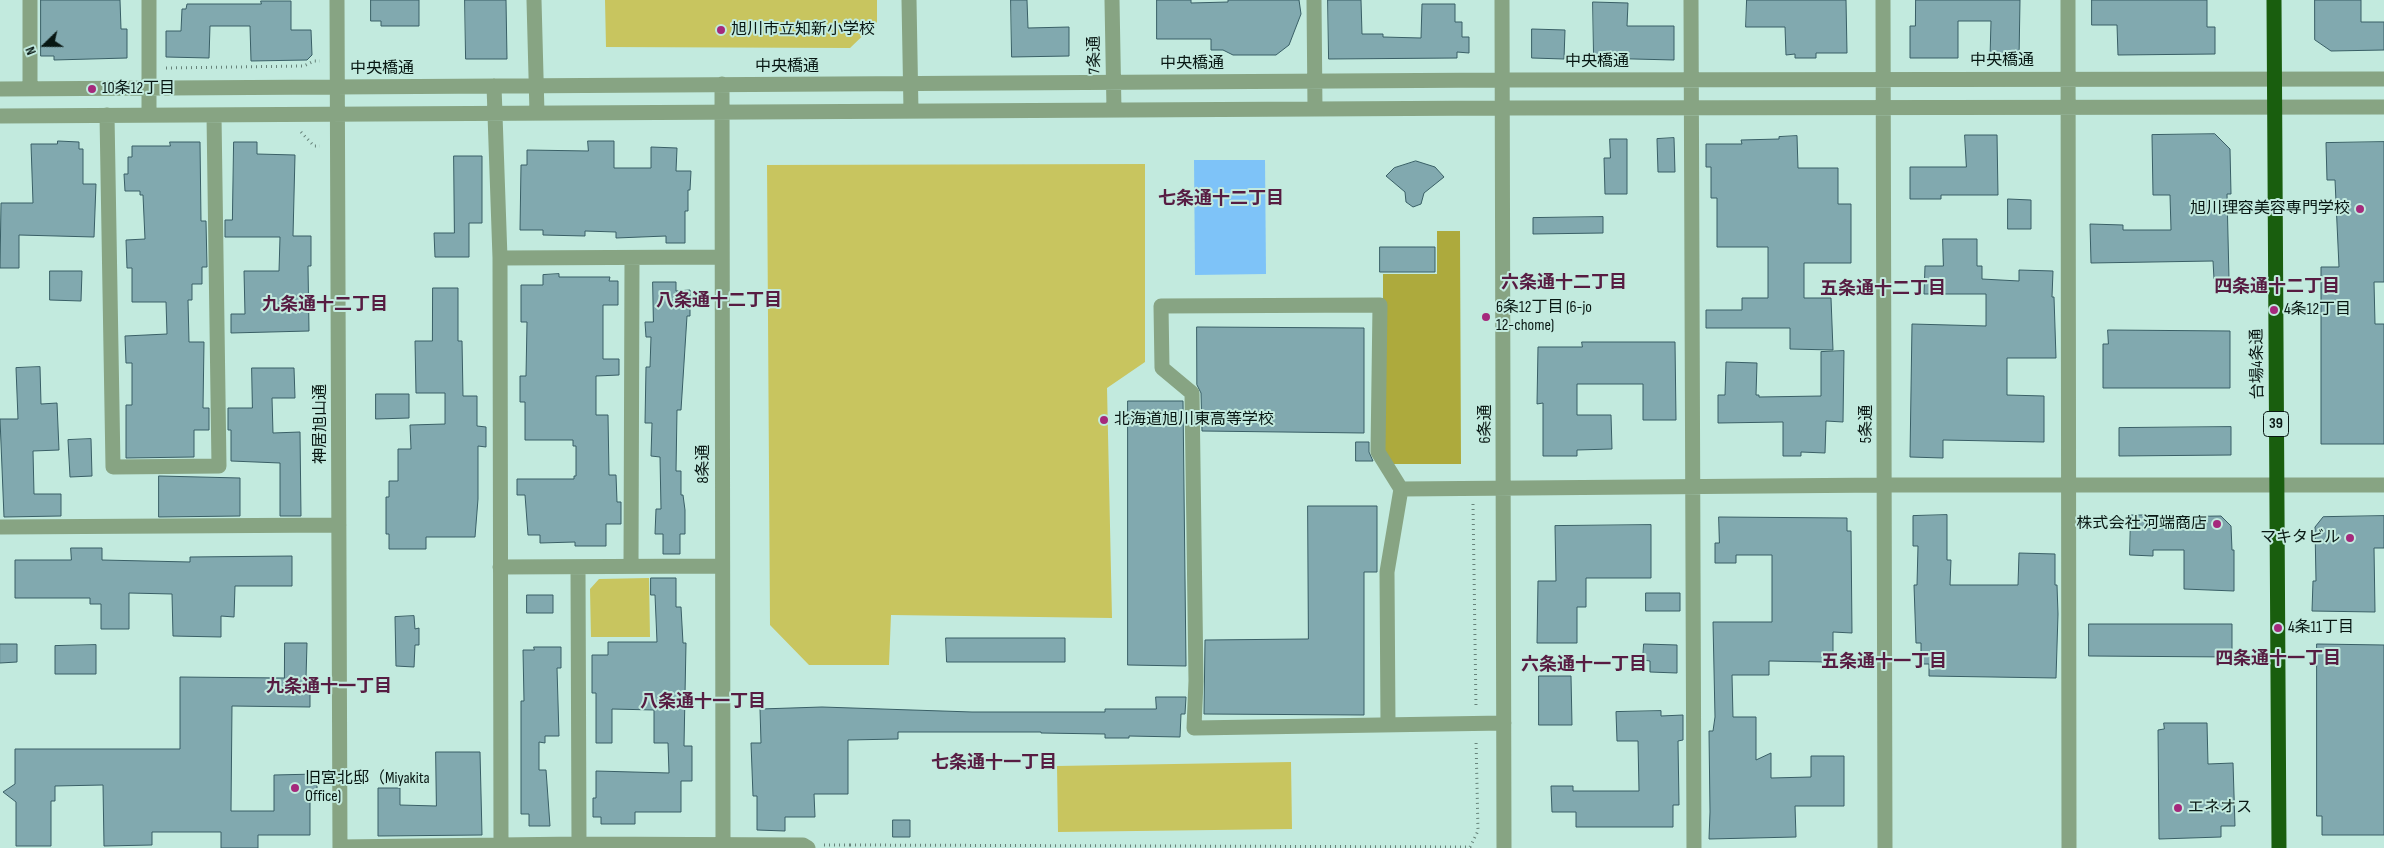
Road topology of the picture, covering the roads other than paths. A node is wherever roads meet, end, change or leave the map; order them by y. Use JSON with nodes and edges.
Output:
{"nodes":[{"id":1,"x":30,"y":0,"type":"edge"},
{"id":2,"x":149,"y":0,"type":"edge"},
{"id":3,"x":337,"y":0,"type":"edge"},
{"id":4,"x":534,"y":0,"type":"edge"},
{"id":5,"x":909,"y":0,"type":"edge"},
{"id":6,"x":1112,"y":0,"type":"edge"},
{"id":7,"x":1314,"y":0,"type":"edge"},
{"id":8,"x":1502,"y":0,"type":"edge"},
{"id":9,"x":1691,"y":0,"type":"edge"},
{"id":10,"x":1883,"y":0,"type":"edge"},
{"id":11,"x":2068,"y":0,"type":"edge"},
{"id":12,"x":2274,"y":0,"type":"edge"},
{"id":13,"x":2067,"y":78,"type":"junction"},
{"id":14,"x":1884,"y":79,"type":"junction"},
{"id":15,"x":2275,"y":79,"type":"junction"},
{"id":16,"x":2384,"y":79,"type":"edge"},
{"id":17,"x":1502,"y":80,"type":"junction"},
{"id":18,"x":1692,"y":80,"type":"junction"},
{"id":19,"x":1114,"y":82,"type":"junction"},
{"id":20,"x":1315,"y":82,"type":"junction"},
{"id":21,"x":722,"y":84,"type":"junction"},
{"id":22,"x":910,"y":84,"type":"junction"},
{"id":23,"x":494,"y":86,"type":"junction"},
{"id":24,"x":535,"y":86,"type":"junction"},
{"id":25,"x":338,"y":87,"type":"junction"},
{"id":26,"x":30,"y":88,"type":"junction"},
{"id":27,"x":0,"y":89,"type":"edge"},
{"id":28,"x":149,"y":89,"type":"junction"},
{"id":29,"x":2067,"y":107,"type":"junction"},
{"id":30,"x":2275,"y":107,"type":"junction"},
{"id":31,"x":2384,"y":107,"type":"edge"},
{"id":32,"x":1502,"y":108,"type":"junction"},
{"id":33,"x":1692,"y":108,"type":"junction"},
{"id":34,"x":1884,"y":108,"type":"junction"},
{"id":35,"x":1315,"y":109,"type":"junction"},
{"id":36,"x":1114,"y":110,"type":"junction"},
{"id":37,"x":910,"y":111,"type":"junction"},
{"id":38,"x":723,"y":112,"type":"junction"},
{"id":39,"x":497,"y":113,"type":"junction"},
{"id":40,"x":537,"y":113,"type":"junction"},
{"id":41,"x":338,"y":114,"type":"junction"},
{"id":42,"x":107,"y":115,"type":"junction"},
{"id":43,"x":149,"y":115,"type":"junction"},
{"id":44,"x":214,"y":115,"type":"junction"},
{"id":45,"x":0,"y":116,"type":"edge"},
{"id":46,"x":722,"y":257,"type":"junction"},
{"id":47,"x":500,"y":258,"type":"junction"},
{"id":48,"x":632,"y":259,"type":"junction"},
{"id":49,"x":1885,"y":485,"type":"junction"},
{"id":50,"x":2277,"y":485,"type":"junction"},
{"id":51,"x":2384,"y":485,"type":"edge"},
{"id":52,"x":1692,"y":487,"type":"junction"},
{"id":53,"x":2068,"y":487,"type":"junction"},
{"id":54,"x":1503,"y":488,"type":"junction"},
{"id":55,"x":1401,"y":489,"type":"junction"},
{"id":56,"x":339,"y":525,"type":"junction"},
{"id":57,"x":0,"y":527,"type":"edge"},
{"id":58,"x":500,"y":566,"type":"junction"},
{"id":59,"x":578,"y":566,"type":"junction"},
{"id":60,"x":631,"y":566,"type":"junction"},
{"id":61,"x":721,"y":566,"type":"junction"},
{"id":62,"x":1504,"y":723,"type":"junction"},
{"id":63,"x":1388,"y":725,"type":"junction"},
{"id":64,"x":579,"y":844,"type":"junction"},
{"id":65,"x":723,"y":844,"type":"junction"},
{"id":66,"x":501,"y":846,"type":"junction"},
{"id":67,"x":340,"y":847,"type":"edge"},
{"id":68,"x":418,"y":847,"type":"edge"},
{"id":69,"x":806,"y":847,"type":"edge"},
{"id":70,"x":1504,"y":848,"type":"edge"},
{"id":71,"x":1694,"y":848,"type":"edge"},
{"id":72,"x":1885,"y":848,"type":"edge"},
{"id":73,"x":2069,"y":848,"type":"edge"},
{"id":74,"x":2279,"y":848,"type":"edge"}],
"edges":[{"from":1,"to":26,"type":"street"},
{"from":2,"to":28,"type":"street"},
{"from":3,"to":25,"type":"street","name":"神居旭山通"},
{"from":4,"to":24,"type":"street"},
{"from":5,"to":22,"type":"street"},
{"from":6,"to":19,"type":"street","name":"7条通"},
{"from":7,"to":20,"type":"street"},
{"from":8,"to":17,"type":"street","name":"6条通"},
{"from":9,"to":18,"type":"street"},
{"from":10,"to":14,"type":"street","name":"5条通"},
{"from":11,"to":13,"type":"street"},
{"from":12,"to":15,"type":"highway","name":"台場4条通","number":"39"},
{"from":13,"to":14,"type":"street","name":"中央橋通"},
{"from":13,"to":15,"type":"street","name":"中央橋通"},
{"from":13,"to":29,"type":"street"},
{"from":14,"to":18,"type":"street","name":"中央橋通"},
{"from":14,"to":34,"type":"street","name":"5条通"},
{"from":15,"to":16,"type":"street","name":"中央橋通"},
{"from":15,"to":30,"type":"highway","name":"台場4条通","number":"39"},
{"from":17,"to":18,"type":"street","name":"中央橋通"},
{"from":17,"to":20,"type":"street","name":"中央橋通"},
{"from":17,"to":32,"type":"street","name":"6条通"},
{"from":18,"to":33,"type":"street"},
{"from":19,"to":20,"type":"street","name":"中央橋通"},
{"from":19,"to":22,"type":"street","name":"中央橋通"},
{"from":19,"to":36,"type":"street","name":"7条通"},
{"from":20,"to":35,"type":"street"},
{"from":21,"to":22,"type":"street","name":"中央橋通"},
{"from":21,"to":24,"type":"street","name":"中央橋通"},
{"from":21,"to":38,"type":"street","name":"8条通"},
{"from":22,"to":37,"type":"street"},
{"from":23,"to":24,"type":"street","name":"中央橋通"},
{"from":23,"to":25,"type":"street","name":"中央橋通"},
{"from":23,"to":39,"type":"street"},
{"from":24,"to":40,"type":"street"},
{"from":25,"to":28,"type":"street","name":"中央橋通"},
{"from":25,"to":41,"type":"street","name":"神居旭山通"},
{"from":26,"to":27,"type":"street","name":"中央橋通"},
{"from":26,"to":28,"type":"street","name":"中央橋通"},
{"from":28,"to":43,"type":"street"},
{"from":29,"to":30,"type":"street"},
{"from":29,"to":34,"type":"street"},
{"from":29,"to":53,"type":"street"},
{"from":30,"to":31,"type":"street"},
{"from":30,"to":50,"type":"highway","name":"台場4条通","number":"39"},
{"from":32,"to":33,"type":"street"},
{"from":32,"to":35,"type":"street"},
{"from":32,"to":54,"type":"street","name":"6条通"},
{"from":33,"to":34,"type":"street"},
{"from":33,"to":52,"type":"street"},
{"from":34,"to":49,"type":"street","name":"5条通"},
{"from":35,"to":36,"type":"street"},
{"from":36,"to":37,"type":"street"},
{"from":37,"to":38,"type":"street"},
{"from":38,"to":40,"type":"street"},
{"from":38,"to":46,"type":"street","name":"8条通"},
{"from":39,"to":40,"type":"street"},
{"from":39,"to":41,"type":"street"},
{"from":39,"to":47,"type":"street"},
{"from":41,"to":44,"type":"street"},
{"from":41,"to":56,"type":"street","name":"神居旭山通"},
{"from":42,"to":43,"type":"street"},
{"from":42,"to":44,"type":"street"},
{"from":42,"to":45,"type":"street"},
{"from":43,"to":44,"type":"street"},
{"from":46,"to":48,"type":"street"},
{"from":46,"to":61,"type":"street","name":"8条通"},
{"from":47,"to":48,"type":"street"},
{"from":47,"to":58,"type":"street"},
{"from":48,"to":60,"type":"street"},
{"from":49,"to":52,"type":"street"},
{"from":49,"to":53,"type":"street"},
{"from":49,"to":72,"type":"street","name":"5条通"},
{"from":50,"to":51,"type":"street"},
{"from":50,"to":53,"type":"street"},
{"from":50,"to":74,"type":"highway","name":"台場4条通","number":"39"},
{"from":52,"to":54,"type":"street"},
{"from":52,"to":71,"type":"street"},
{"from":53,"to":73,"type":"street"},
{"from":54,"to":55,"type":"street"},
{"from":54,"to":62,"type":"street","name":"6条通"},
{"from":55,"to":63,"type":"street"},
{"from":55,"to":63,"type":"street"},
{"from":56,"to":57,"type":"street"},
{"from":56,"to":67,"type":"street","name":"神居旭山通"},
{"from":58,"to":59,"type":"street"},
{"from":58,"to":66,"type":"street"},
{"from":59,"to":60,"type":"street"},
{"from":59,"to":64,"type":"street"},
{"from":60,"to":61,"type":"street"},
{"from":61,"to":65,"type":"street","name":"8条通"},
{"from":62,"to":63,"type":"street"},
{"from":62,"to":70,"type":"street","name":"6条通"},
{"from":64,"to":65,"type":"street"},
{"from":64,"to":66,"type":"street"},
{"from":65,"to":69,"type":"street"},
{"from":66,"to":68,"type":"street"},
{"from":67,"to":68,"type":"street"}]}
